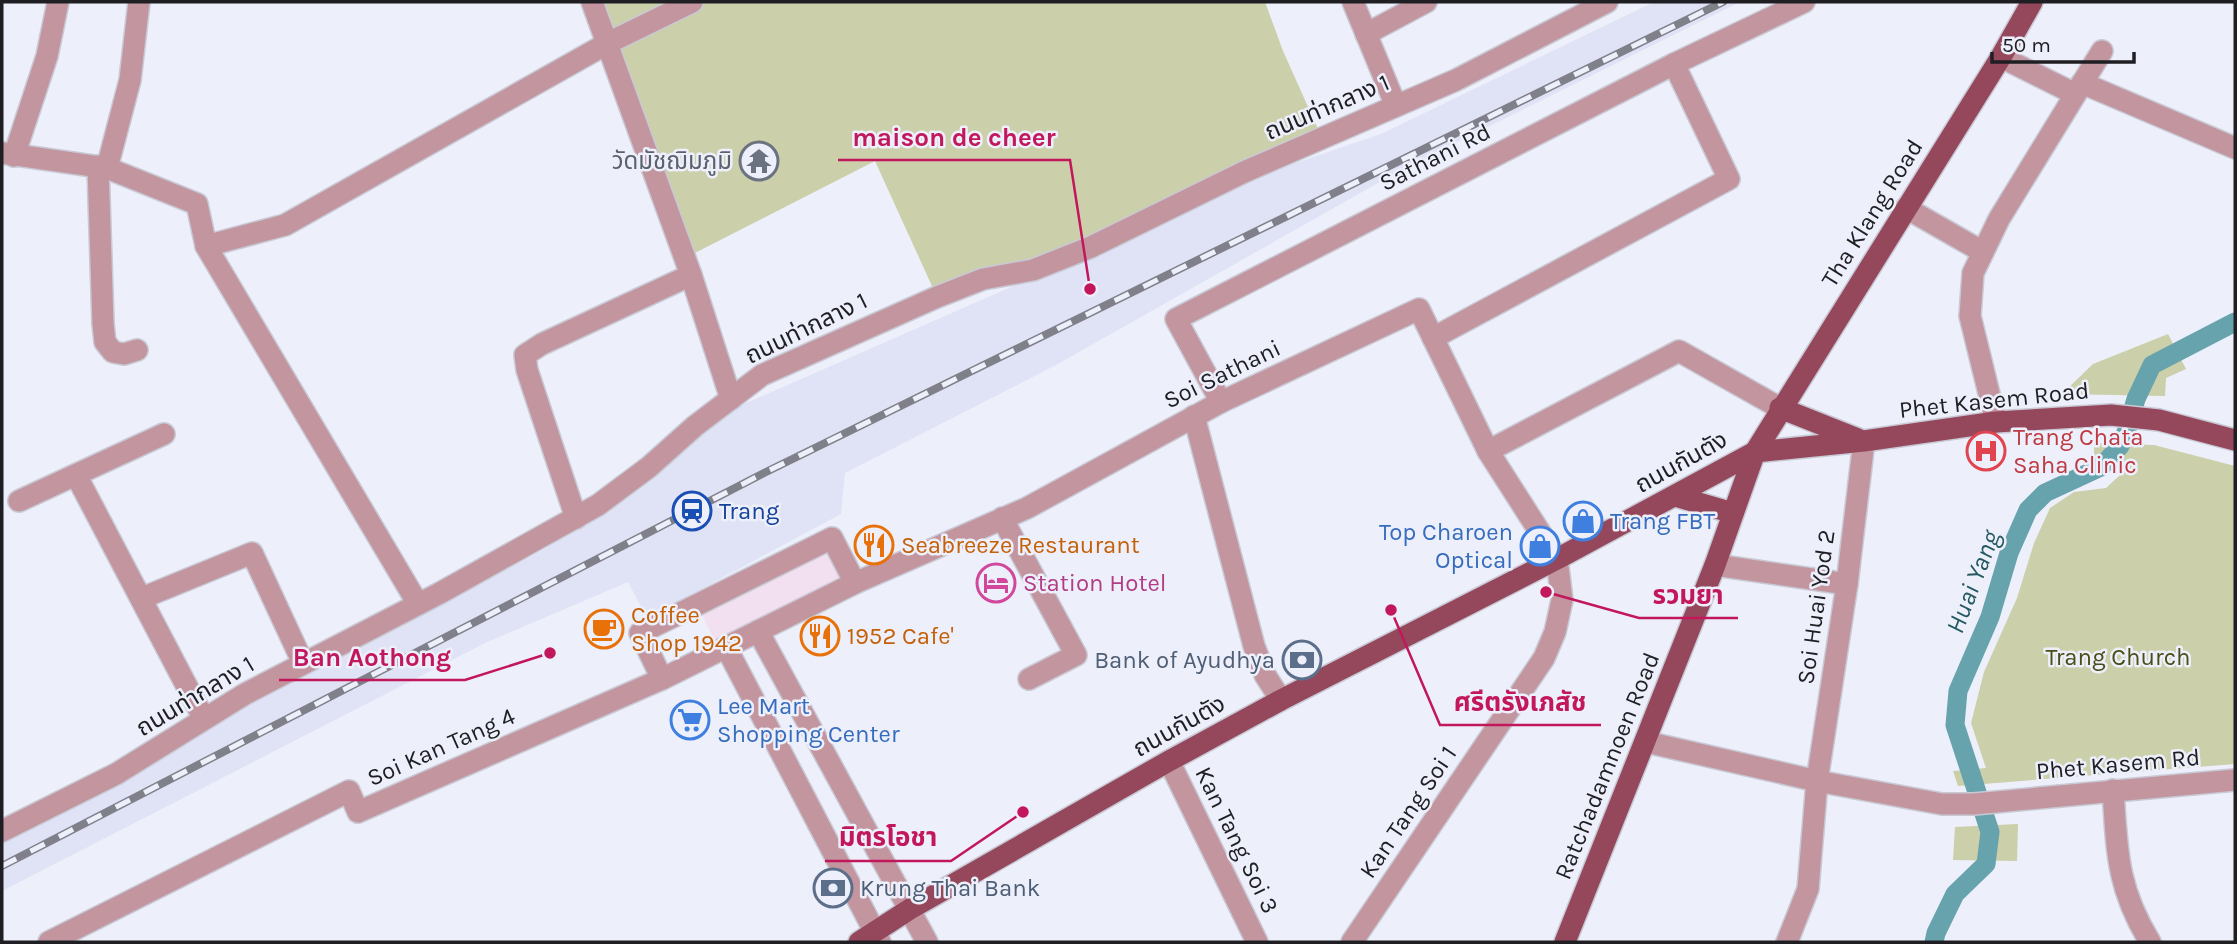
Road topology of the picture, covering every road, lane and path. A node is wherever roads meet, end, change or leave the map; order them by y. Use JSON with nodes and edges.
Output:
{"nodes":[{"id":1,"x":58,"y":2,"type":"edge"},
{"id":2,"x":139,"y":2,"type":"edge"},
{"id":3,"x":592,"y":2,"type":"edge"},
{"id":4,"x":692,"y":2,"type":"edge"},
{"id":5,"x":1353,"y":2,"type":"edge"},
{"id":6,"x":1426,"y":2,"type":"edge"},
{"id":7,"x":1607,"y":2,"type":"edge"},
{"id":8,"x":1804,"y":2,"type":"edge"},
{"id":9,"x":2032,"y":2,"type":"edge"},
{"id":10,"x":1366,"y":34,"type":"junction"},
{"id":11,"x":608,"y":43,"type":"junction"},
{"id":12,"x":2102,"y":51,"type":"dead end"},
{"id":13,"x":2001,"y":57,"type":"junction"},
{"id":14,"x":1674,"y":64,"type":"junction"},
{"id":15,"x":2079,"y":88,"type":"junction"},
{"id":16,"x":1396,"y":106,"type":"junction"},
{"id":17,"x":2235,"y":148,"type":"edge"},
{"id":18,"x":8,"y":155,"type":"edge"},
{"id":19,"x":103,"y":167,"type":"junction"},
{"id":20,"x":1906,"y":208,"type":"junction"},
{"id":21,"x":206,"y":246,"type":"junction"},
{"id":22,"x":1983,"y":251,"type":"junction"},
{"id":23,"x":691,"y":275,"type":"junction"},
{"id":24,"x":1433,"y":338,"type":"junction"},
{"id":25,"x":137,"y":351,"type":"dead end"},
{"id":26,"x":731,"y":399,"type":"junction"},
{"id":27,"x":1221,"y":402,"type":"junction"},
{"id":28,"x":1780,"y":408,"type":"junction"},
{"id":29,"x":1194,"y":416,"type":"junction"},
{"id":30,"x":1996,"y":422,"type":"junction"},
{"id":31,"x":164,"y":434,"type":"dead end"},
{"id":32,"x":2235,"y":440,"type":"edge"},
{"id":33,"x":1864,"y":441,"type":"junction"},
{"id":34,"x":1488,"y":451,"type":"junction"},
{"id":35,"x":1755,"y":452,"type":"junction"},
{"id":36,"x":76,"y":475,"type":"junction"},
{"id":37,"x":1675,"y":496,"type":"junction"},
{"id":38,"x":19,"y":501,"type":"dead end"},
{"id":39,"x":1733,"y":513,"type":"junction"},
{"id":40,"x":576,"y":517,"type":"junction"},
{"id":41,"x":1002,"y":518,"type":"junction"},
{"id":42,"x":1557,"y":559,"type":"junction"},
{"id":43,"x":1715,"y":565,"type":"junction"},
{"id":44,"x":855,"y":583,"type":"junction"},
{"id":45,"x":1847,"y":584,"type":"junction"},
{"id":46,"x":142,"y":598,"type":"junction"},
{"id":47,"x":418,"y":604,"type":"junction"},
{"id":48,"x":793,"y":614,"type":"joint"},
{"id":49,"x":758,"y":631,"type":"junction"},
{"id":50,"x":726,"y":647,"type":"junction"},
{"id":51,"x":303,"y":663,"type":"junction"},
{"id":52,"x":1029,"y":678,"type":"dead end"},
{"id":53,"x":662,"y":679,"type":"junction"},
{"id":54,"x":1281,"y":700,"type":"junction"},
{"id":55,"x":204,"y":719,"type":"junction"},
{"id":56,"x":1646,"y":743,"type":"junction"},
{"id":57,"x":1169,"y":761,"type":"junction"},
{"id":58,"x":2235,"y":780,"type":"edge"},
{"id":59,"x":1817,"y":781,"type":"junction"},
{"id":60,"x":2113,"y":790,"type":"junction"},
{"id":61,"x":2,"y":831,"type":"edge"},
{"id":62,"x":911,"y":909,"type":"junction"},
{"id":63,"x":872,"y":939,"type":"edge"},
{"id":64,"x":49,"y":942,"type":"edge"},
{"id":65,"x":927,"y":942,"type":"edge"},
{"id":66,"x":1257,"y":942,"type":"edge"},
{"id":67,"x":1352,"y":942,"type":"edge"},
{"id":68,"x":1564,"y":942,"type":"edge"},
{"id":69,"x":1787,"y":942,"type":"edge"},
{"id":70,"x":2150,"y":942,"type":"edge"}],
"edges":[{"from":1,"to":18,"type":"street"},
{"from":2,"to":19,"type":"street"},
{"from":3,"to":11,"type":"street"},
{"from":4,"to":11,"type":"street"},
{"from":5,"to":10,"type":"street"},
{"from":6,"to":10,"type":"street"},
{"from":7,"to":16,"type":"street","name":"ถนนท่ากลาง 1"},
{"from":8,"to":14,"type":"street","name":"Sathani Rd"},
{"from":9,"to":13,"type":"main road","name":"Tha Klang Road"},
{"from":10,"to":16,"type":"street"},
{"from":11,"to":21,"type":"street"},
{"from":11,"to":23,"type":"street"},
{"from":12,"to":15,"type":"street"},
{"from":13,"to":15,"type":"street"},
{"from":13,"to":20,"type":"main road","name":"Tha Klang Road"},
{"from":14,"to":24,"type":"street"},
{"from":14,"to":27,"type":"street","name":"Sathani Rd"},
{"from":15,"to":17,"type":"street"},
{"from":15,"to":22,"type":"street"},
{"from":16,"to":26,"type":"street","name":"ถนนท่ากลาง 1"},
{"from":18,"to":19,"type":"street"},
{"from":19,"to":21,"type":"street"},
{"from":19,"to":25,"type":"street"},
{"from":20,"to":22,"type":"street"},
{"from":20,"to":28,"type":"main road","name":"Tha Klang Road"},
{"from":21,"to":47,"type":"street"},
{"from":22,"to":30,"type":"street"},
{"from":23,"to":26,"type":"street"},
{"from":23,"to":40,"type":"street"},
{"from":24,"to":27,"type":"street","name":"Soi Sathani"},
{"from":24,"to":34,"type":"street","name":"Soi Sathani"},
{"from":26,"to":40,"type":"street","name":"ถนนท่ากลาง 1"},
{"from":27,"to":29,"type":"street","name":"Soi Sathani"},
{"from":28,"to":33,"type":"main road"},
{"from":28,"to":34,"type":"street"},
{"from":28,"to":35,"type":"main road","name":"Tha Klang Road"},
{"from":29,"to":41,"type":"street","name":"Soi Sathani"},
{"from":29,"to":54,"type":"street"},
{"from":30,"to":32,"type":"main road","name":"Phet Kasem Road"},
{"from":30,"to":33,"type":"main road","name":"Phet Kasem Road"},
{"from":31,"to":36,"type":"street"},
{"from":33,"to":35,"type":"main road","name":"Phet Kasem Road"},
{"from":33,"to":45,"type":"street","name":"Soi Huai Yod 2"},
{"from":34,"to":42,"type":"street","name":"Soi Sathani"},
{"from":35,"to":37,"type":"main road","name":"ถนนกันตัง"},
{"from":35,"to":39,"type":"main road","name":"Ratchadamnoen Road"},
{"from":36,"to":38,"type":"street"},
{"from":36,"to":46,"type":"street"},
{"from":37,"to":39,"type":"main road"},
{"from":37,"to":42,"type":"main road","name":"ถนนกันตัง"},
{"from":39,"to":43,"type":"main road","name":"Ratchadamnoen Road"},
{"from":40,"to":47,"type":"street","name":"ถนนท่ากลาง 1"},
{"from":41,"to":44,"type":"street","name":"Soi Sathani"},
{"from":41,"to":52,"type":"street"},
{"from":42,"to":54,"type":"main road","name":"ถนนกันตัง"},
{"from":42,"to":67,"type":"street","name":"Kan Tang Soi 1"},
{"from":43,"to":45,"type":"street"},
{"from":43,"to":56,"type":"main road","name":"Ratchadamnoen Road"},
{"from":44,"to":48,"type":"street","name":"Soi Sathani"},
{"from":44,"to":53,"type":"street"},
{"from":45,"to":59,"type":"street","name":"Soi Huai Yod 2"},
{"from":46,"to":51,"type":"street"},
{"from":46,"to":55,"type":"street"},
{"from":47,"to":51,"type":"street","name":"ถนนท่ากลาง 1"},
{"from":48,"to":49,"type":"street","name":"Soi Kan Tang 4"},
{"from":49,"to":50,"type":"street","name":"Soi Kan Tang 4"},
{"from":49,"to":62,"type":"street"},
{"from":50,"to":53,"type":"street","name":"Soi Kan Tang 4"},
{"from":50,"to":63,"type":"street"},
{"from":51,"to":55,"type":"street","name":"ถนนท่ากลาง 1"},
{"from":53,"to":64,"type":"street","name":"Soi Kan Tang 4"},
{"from":54,"to":57,"type":"main road","name":"ถนนกันตัง"},
{"from":55,"to":61,"type":"street","name":"ถนนท่ากลาง 1"},
{"from":56,"to":59,"type":"street","name":"Phet Kasem Rd"},
{"from":56,"to":68,"type":"main road","name":"Ratchadamnoen Road"},
{"from":57,"to":62,"type":"main road","name":"ถนนกันตัง"},
{"from":57,"to":66,"type":"street","name":"Kan Tang Soi 3"},
{"from":58,"to":60,"type":"street","name":"Phet Kasem Rd"},
{"from":59,"to":60,"type":"street","name":"Phet Kasem Rd"},
{"from":59,"to":69,"type":"street","name":"Soi Huai Yod 2"},
{"from":60,"to":70,"type":"street"},
{"from":62,"to":63,"type":"main road","name":"ถนนกันตัง"},
{"from":62,"to":65,"type":"street"}]}
